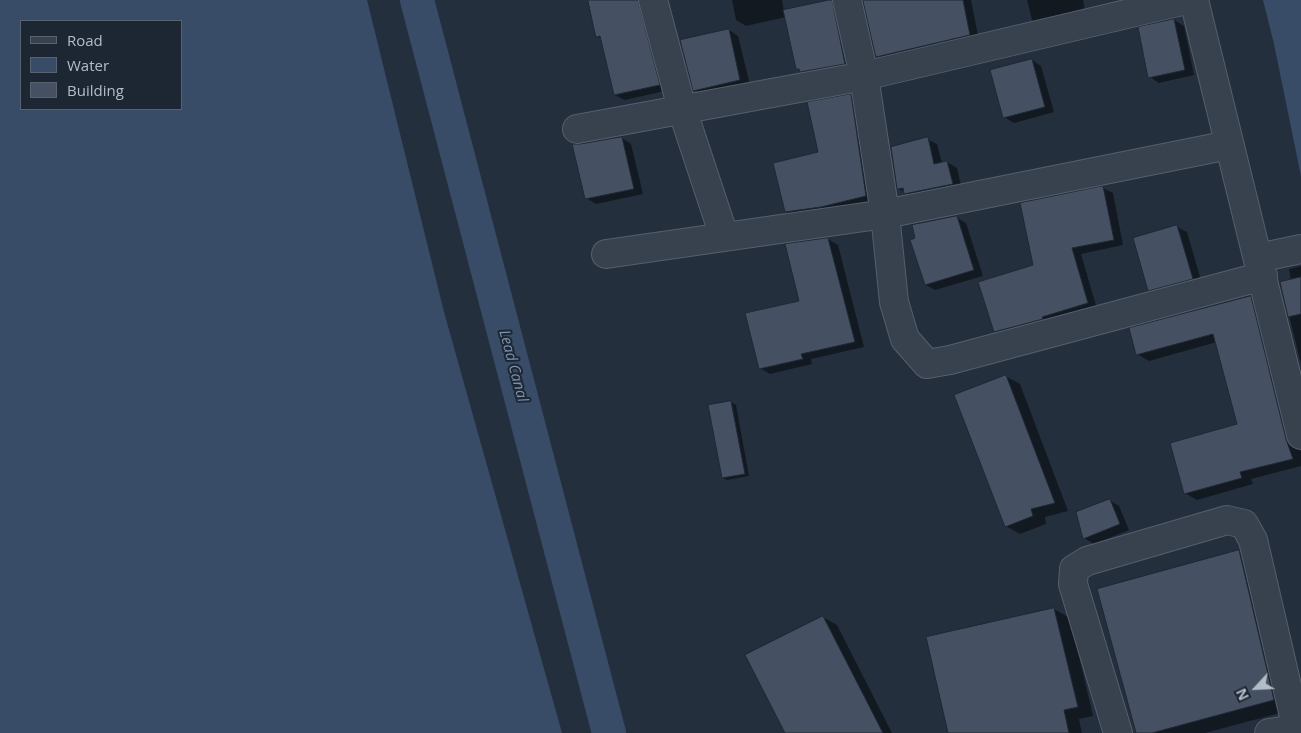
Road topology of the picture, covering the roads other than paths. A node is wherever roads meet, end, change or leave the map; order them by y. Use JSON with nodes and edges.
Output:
{"nodes":[{"id":1,"x":654,"y":0,"type":"edge"},
{"id":2,"x":847,"y":0,"type":"edge"},
{"id":3,"x":1186,"y":0,"type":"edge"},
{"id":4,"x":1194,"y":0,"type":"edge"},
{"id":5,"x":864,"y":76,"type":"junction"},
{"id":6,"x":682,"y":109,"type":"junction"},
{"id":7,"x":577,"y":129,"type":"dead end"},
{"id":8,"x":1230,"y":145,"type":"junction"},
{"id":9,"x":885,"y":214,"type":"junction"},
{"id":10,"x":724,"y":236,"type":"junction"},
{"id":11,"x":1301,"y":249,"type":"edge"},
{"id":12,"x":606,"y":254,"type":"dead end"},
{"id":13,"x":1260,"y":267,"type":"junction"},
{"id":14,"x":1296,"y":392,"type":"edge"},
{"id":15,"x":1301,"y":435,"type":"edge"},
{"id":16,"x":1299,"y":728,"type":"edge"},
{"id":17,"x":1118,"y":733,"type":"edge"},
{"id":18,"x":1269,"y":733,"type":"edge"}],
"edges":[{"from":1,"to":6,"type":"street"},
{"from":2,"to":5,"type":"street"},
{"from":3,"to":5,"type":"street"},
{"from":4,"to":8,"type":"street"},
{"from":5,"to":6,"type":"street"},
{"from":5,"to":9,"type":"street"},
{"from":6,"to":7,"type":"street"},
{"from":6,"to":10,"type":"street"},
{"from":8,"to":9,"type":"street"},
{"from":8,"to":13,"type":"street"},
{"from":9,"to":10,"type":"street"},
{"from":9,"to":13,"type":"street"},
{"from":10,"to":12,"type":"street"},
{"from":11,"to":13,"type":"street"},
{"from":13,"to":14,"type":"street"},
{"from":14,"to":15,"type":"street"},
{"from":16,"to":17,"type":"street"},
{"from":16,"to":18,"type":"street"}]}
